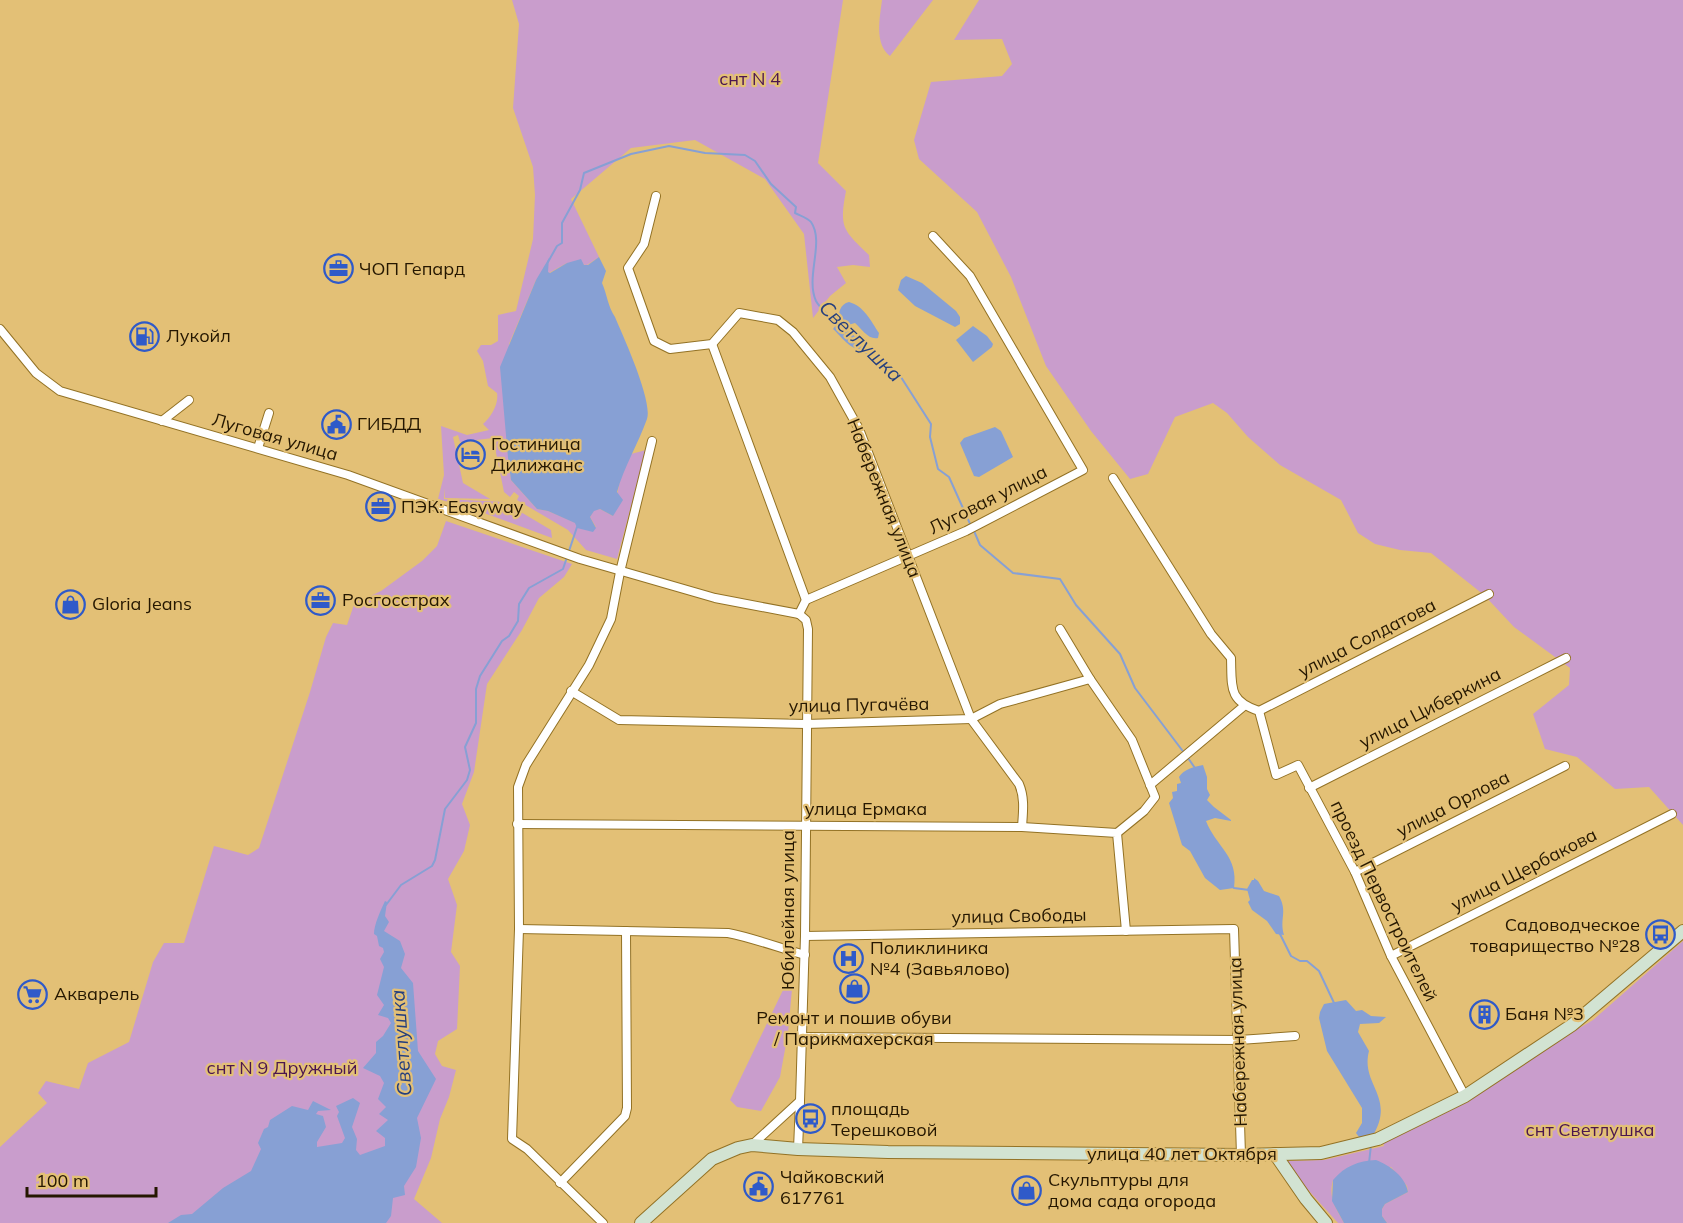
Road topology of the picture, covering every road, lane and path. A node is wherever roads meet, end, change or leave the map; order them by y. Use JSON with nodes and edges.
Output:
{"nodes":[{"id":1,"x":656,"y":196,"type":"dead end"},
{"id":2,"x":933,"y":236,"type":"dead end"},
{"id":3,"x":0,"y":329,"type":"edge"},
{"id":4,"x":712,"y":344,"type":"junction"},
{"id":5,"x":189,"y":400,"type":"dead end"},
{"id":6,"x":269,"y":412,"type":"dead end"},
{"id":7,"x":162,"y":421,"type":"junction"},
{"id":8,"x":652,"y":441,"type":"dead end"},
{"id":9,"x":258,"y":448,"type":"junction"},
{"id":10,"x":1113,"y":478,"type":"dead end"},
{"id":11,"x":908,"y":557,"type":"junction"},
{"id":12,"x":620,"y":572,"type":"junction"},
{"id":13,"x":1490,"y":594,"type":"dead end"},
{"id":14,"x":806,"y":600,"type":"junction"},
{"id":15,"x":799,"y":614,"type":"junction"},
{"id":16,"x":1060,"y":629,"type":"dead end"},
{"id":17,"x":1566,"y":658,"type":"dead end"},
{"id":18,"x":1090,"y":679,"type":"junction"},
{"id":19,"x":572,"y":691,"type":"junction"},
{"id":20,"x":1244,"y":706,"type":"junction"},
{"id":21,"x":1259,"y":711,"type":"junction"},
{"id":22,"x":971,"y":719,"type":"junction"},
{"id":23,"x":806,"y":724,"type":"junction"},
{"id":24,"x":1565,"y":766,"type":"dead end"},
{"id":25,"x":1150,"y":785,"type":"junction"},
{"id":26,"x":1309,"y":788,"type":"junction"},
{"id":27,"x":1672,"y":814,"type":"dead end"},
{"id":28,"x":517,"y":824,"type":"junction"},
{"id":29,"x":805,"y":825,"type":"junction"},
{"id":30,"x":1022,"y":827,"type":"junction"},
{"id":31,"x":1117,"y":833,"type":"junction"},
{"id":32,"x":1355,"y":872,"type":"junction"},
{"id":33,"x":519,"y":929,"type":"junction"},
{"id":34,"x":1234,"y":929,"type":"joint"},
{"id":35,"x":626,"y":931,"type":"junction"},
{"id":36,"x":1126,"y":931,"type":"junction"},
{"id":37,"x":1683,"y":931,"type":"edge"},
{"id":38,"x":805,"y":936,"type":"junction"},
{"id":39,"x":805,"y":955,"type":"junction"},
{"id":40,"x":1391,"y":956,"type":"junction"},
{"id":41,"x":1295,"y":1036,"type":"dead end"},
{"id":42,"x":802,"y":1037,"type":"junction"},
{"id":43,"x":1239,"y":1040,"type":"junction"},
{"id":44,"x":1465,"y":1096,"type":"junction"},
{"id":45,"x":800,"y":1101,"type":"junction"},
{"id":46,"x":752,"y":1145,"type":"junction"},
{"id":47,"x":798,"y":1149,"type":"junction"},
{"id":48,"x":1275,"y":1154,"type":"junction"},
{"id":49,"x":1241,"y":1155,"type":"junction"},
{"id":50,"x":560,"y":1183,"type":"junction"},
{"id":51,"x":603,"y":1223,"type":"edge"},
{"id":52,"x":641,"y":1223,"type":"edge"},
{"id":53,"x":1326,"y":1223,"type":"edge"}],
"edges":[{"from":1,"to":4,"type":"street"},
{"from":2,"to":11,"type":"street","name":"Луговая улица"},
{"from":3,"to":7,"type":"street","name":"Луговая улица"},
{"from":4,"to":11,"type":"street","name":"Набережная улица"},
{"from":4,"to":14,"type":"street"},
{"from":5,"to":7,"type":"street"},
{"from":6,"to":9,"type":"street"},
{"from":7,"to":9,"type":"street","name":"Луговая улица"},
{"from":8,"to":12,"type":"street"},
{"from":9,"to":12,"type":"street","name":"Луговая улица"},
{"from":10,"to":20,"type":"street"},
{"from":11,"to":14,"type":"street","name":"Луговая улица"},
{"from":11,"to":22,"type":"street","name":"Набережная улица"},
{"from":12,"to":15,"type":"street"},
{"from":12,"to":19,"type":"street"},
{"from":13,"to":21,"type":"street","name":"улица Солдатова"},
{"from":14,"to":15,"type":"street"},
{"from":15,"to":23,"type":"street","name":"Юбилейная улица"},
{"from":16,"to":18,"type":"street"},
{"from":17,"to":26,"type":"street","name":"улица Циберкина"},
{"from":18,"to":22,"type":"street","name":"улица Пугачёва"},
{"from":18,"to":25,"type":"street"},
{"from":19,"to":23,"type":"street","name":"улица Пугачёва"},
{"from":19,"to":28,"type":"street"},
{"from":20,"to":21,"type":"street"},
{"from":20,"to":25,"type":"street"},
{"from":21,"to":26,"type":"street","name":"проезд Первостроителей"},
{"from":22,"to":23,"type":"street","name":"улица Пугачёва"},
{"from":22,"to":30,"type":"street","name":"Набережная улица"},
{"from":23,"to":29,"type":"street","name":"Юбилейная улица"},
{"from":24,"to":32,"type":"street","name":"улица Орлова"},
{"from":25,"to":31,"type":"street"},
{"from":26,"to":32,"type":"street","name":"проезд Первостроителей"},
{"from":27,"to":40,"type":"street","name":"улица Щербакова"},
{"from":28,"to":29,"type":"street","name":"улица Ермака"},
{"from":28,"to":33,"type":"street"},
{"from":29,"to":30,"type":"street","name":"улица Ермака"},
{"from":29,"to":38,"type":"street","name":"Юбилейная улица"},
{"from":30,"to":31,"type":"street","name":"улица Ермака"},
{"from":31,"to":36,"type":"street"},
{"from":32,"to":40,"type":"street","name":"проезд Первостроителей"},
{"from":33,"to":35,"type":"street"},
{"from":33,"to":50,"type":"street"},
{"from":34,"to":36,"type":"street","name":"улица Свободы"},
{"from":34,"to":43,"type":"street","name":"Набережная улица"},
{"from":35,"to":39,"type":"street"},
{"from":35,"to":50,"type":"street"},
{"from":36,"to":38,"type":"street","name":"улица Свободы"},
{"from":37,"to":44,"type":"main road","name":"улица 40 лет Октября"},
{"from":38,"to":39,"type":"street","name":"Юбилейная улица"},
{"from":39,"to":42,"type":"street","name":"Юбилейная улица"},
{"from":40,"to":44,"type":"street","name":"проезд Первостроителей"},
{"from":41,"to":43,"type":"street"},
{"from":42,"to":43,"type":"street"},
{"from":42,"to":45,"type":"street","name":"Юбилейная улица"},
{"from":43,"to":49,"type":"street","name":"Набережная улица"},
{"from":44,"to":48,"type":"main road","name":"улица 40 лет Октября"},
{"from":45,"to":46,"type":"street"},
{"from":45,"to":47,"type":"street","name":"Юбилейная улица"},
{"from":46,"to":47,"type":"main road","name":"улица 40 лет Октября"},
{"from":46,"to":52,"type":"main road","name":"улица 40 лет Октября"},
{"from":47,"to":49,"type":"main road","name":"улица 40 лет Октября"},
{"from":48,"to":49,"type":"main road","name":"улица 40 лет Октября"},
{"from":48,"to":53,"type":"main road"},
{"from":50,"to":51,"type":"street"}]}
